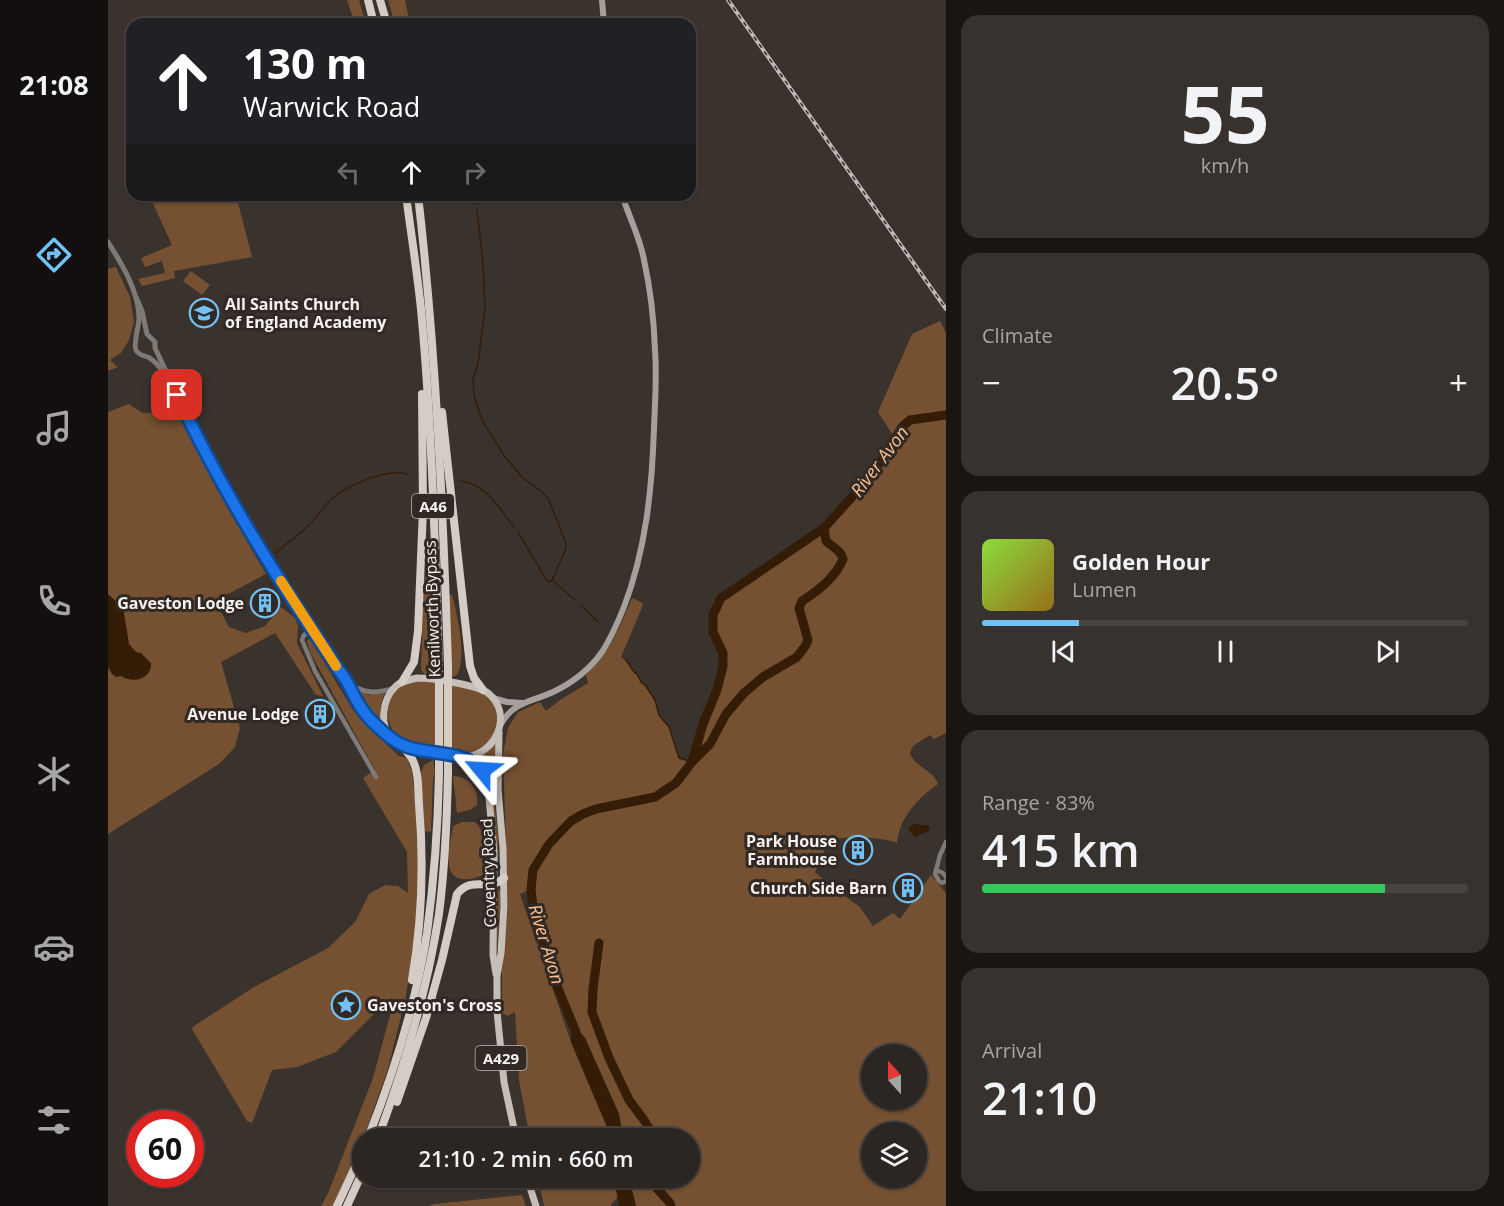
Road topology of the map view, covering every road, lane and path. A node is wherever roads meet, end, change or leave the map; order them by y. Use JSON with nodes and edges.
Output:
{"nodes":[{"id":1,"x":368,"y":0,"type":"edge"},
{"id":2,"x":380,"y":0,"type":"edge"},
{"id":3,"x":602,"y":0,"type":"edge"},
{"id":4,"x":372,"y":18,"type":"edge"},
{"id":5,"x":385,"y":18,"type":"edge"},
{"id":6,"x":604,"y":18,"type":"edge"},
{"id":7,"x":407,"y":201,"type":"edge"},
{"id":8,"x":419,"y":201,"type":"edge"},
{"id":9,"x":624,"y":201,"type":"edge"},
{"id":10,"x":108,"y":242,"type":"edge"},
{"id":11,"x":425,"y":259,"type":"junction"},
{"id":12,"x":136,"y":297,"type":"junction"},
{"id":13,"x":148,"y":336,"type":"junction"},
{"id":14,"x":136,"y":341,"type":"junction"},
{"id":15,"x":423,"y":347,"type":"junction"},
{"id":16,"x":155,"y":348,"type":"junction"},
{"id":17,"x":146,"y":356,"type":"junction"},
{"id":18,"x":171,"y":383,"type":"junction"},
{"id":19,"x":312,"y":630,"type":"junction"},
{"id":20,"x":346,"y":681,"type":"junction"},
{"id":21,"x":402,"y":682,"type":"junction"},
{"id":22,"x":394,"y":688,"type":"junction"},
{"id":23,"x":483,"y":690,"type":"junction"},
{"id":24,"x":494,"y":698,"type":"junction"},
{"id":25,"x":522,"y":703,"type":"junction"},
{"id":26,"x":500,"y":729,"type":"junction"},
{"id":27,"x":391,"y":738,"type":"junction"},
{"id":28,"x":444,"y":740,"type":"junction"},
{"id":29,"x":400,"y":744,"type":"junction"},
{"id":30,"x":465,"y":757,"type":"junction"},
{"id":31,"x":376,"y":777,"type":"dead end"},
{"id":32,"x":946,"y":842,"type":"edge"},
{"id":33,"x":504,"y":878,"type":"junction"},
{"id":34,"x":946,"y":879,"type":"edge"},
{"id":35,"x":495,"y":884,"type":"junction"},
{"id":36,"x":497,"y":976,"type":"junction"},
{"id":37,"x":402,"y":1041,"type":"junction"},
{"id":38,"x":372,"y":1128,"type":"edge"},
{"id":39,"x":381,"y":1128,"type":"edge"},
{"id":40,"x":383,"y":1128,"type":"edge"},
{"id":41,"x":514,"y":1128,"type":"edge"},
{"id":42,"x":352,"y":1174,"type":"edge"},
{"id":43,"x":355,"y":1188,"type":"edge"},
{"id":44,"x":530,"y":1188,"type":"edge"},
{"id":45,"x":337,"y":1206,"type":"edge"},
{"id":46,"x":346,"y":1206,"type":"edge"},
{"id":47,"x":536,"y":1206,"type":"edge"}],
"edges":[{"from":1,"to":4,"type":"highway"},
{"from":2,"to":5,"type":"highway"},
{"from":3,"to":6,"type":"main road"},
{"from":7,"to":15,"type":"highway","name":"Kenilworth Bypass","number":"A46"},
{"from":8,"to":11,"type":"highway","name":"Kenilworth Bypass","number":"A46"},
{"from":9,"to":25,"type":"main road"},
{"from":10,"to":12,"type":"street"},
{"from":11,"to":23,"type":"highway"},
{"from":11,"to":28,"type":"highway","name":"Kenilworth Bypass","number":"A46","bridge":true},
{"from":12,"to":13,"type":"street"},
{"from":12,"to":14,"type":"street"},
{"from":13,"to":14,"type":"street"},
{"from":13,"to":16,"type":"street"},
{"from":14,"to":17,"type":"street"},
{"from":15,"to":21,"type":"highway"},
{"from":15,"to":28,"type":"highway","name":"Kenilworth Bypass","number":"A46","bridge":true},
{"from":16,"to":17,"type":"street"},
{"from":16,"to":18,"type":"street"},
{"from":17,"to":18,"type":"street"},
{"from":18,"to":19,"type":"street"},
{"from":19,"to":20,"type":"street"},
{"from":19,"to":31,"type":"street"},
{"from":20,"to":22,"type":"street"},
{"from":20,"to":27,"type":"street"},
{"from":21,"to":22,"type":"main road"},
{"from":21,"to":23,"type":"main road"},
{"from":22,"to":27,"type":"main road"},
{"from":23,"to":24,"type":"main road"},
{"from":24,"to":25,"type":"main road"},
{"from":24,"to":26,"type":"main road"},
{"from":25,"to":26,"type":"main road"},
{"from":26,"to":30,"type":"main road"},
{"from":26,"to":33,"type":"main road","name":"Coventry Road","number":"A429"},
{"from":27,"to":29,"type":"main road"},
{"from":28,"to":37,"type":"highway","name":"Kenilworth Bypass","number":"A46","bridge":true},
{"from":28,"to":39,"type":"highway","name":"Kenilworth Bypass","number":"A46","bridge":true},
{"from":29,"to":30,"type":"main road"},
{"from":29,"to":37,"type":"highway"},
{"from":30,"to":35,"type":"main road","name":"Coventry Road","number":"A429"},
{"from":32,"to":34,"type":"street"},
{"from":33,"to":35,"type":"highway","number":"A46"},
{"from":33,"to":36,"type":"main road","name":"Coventry Road","number":"A429"},
{"from":35,"to":36,"type":"main road","name":"Coventry Road","number":"A429"},
{"from":35,"to":40,"type":"highway","number":"A46"},
{"from":36,"to":41,"type":"main road","name":"Coventry Road","number":"A429"},
{"from":37,"to":38,"type":"highway","number":"A46"},
{"from":42,"to":45,"type":"highway"},
{"from":43,"to":46,"type":"highway"},
{"from":44,"to":47,"type":"main road"}]}
